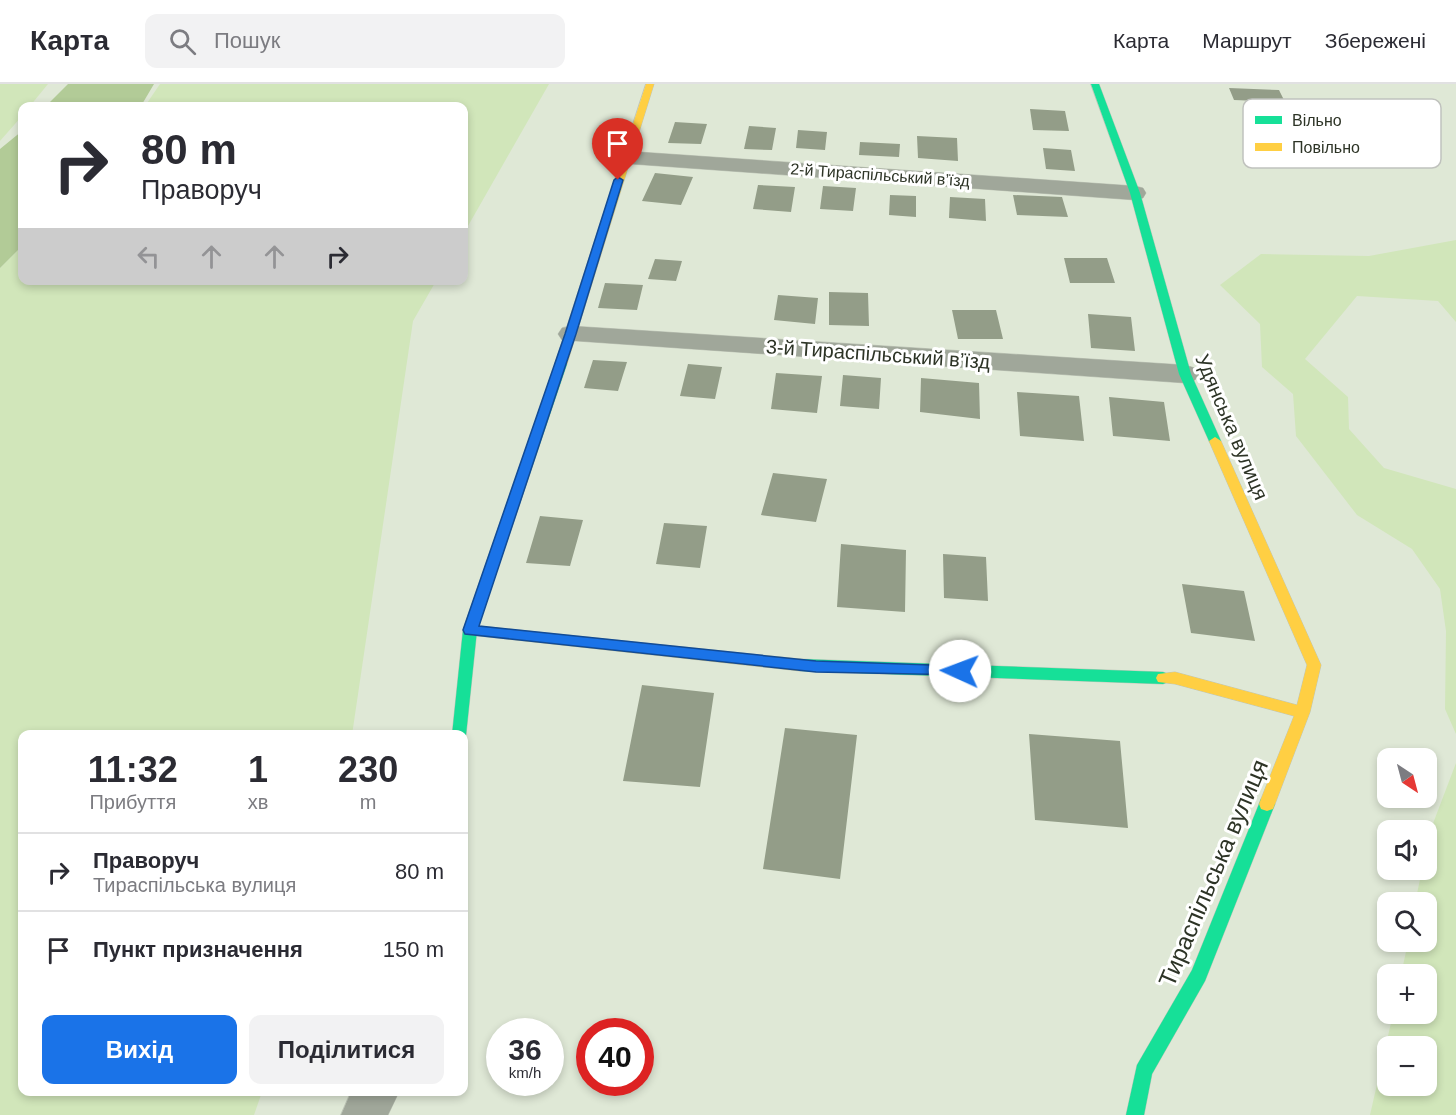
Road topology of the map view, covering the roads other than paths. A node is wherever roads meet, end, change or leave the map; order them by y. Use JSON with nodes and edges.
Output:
{"nodes":[{"id":1,"x":650,"y":84,"type":"edge"},
{"id":2,"x":1095,"y":84,"type":"edge"},
{"id":3,"x":625,"y":158,"type":"junction"},
{"id":4,"x":1135,"y":193,"type":"junction"},
{"id":5,"x":571,"y":334,"type":"junction"},
{"id":6,"x":1185,"y":374,"type":"junction"},
{"id":7,"x":470,"y":630,"type":"junction"},
{"id":8,"x":1303,"y":711,"type":"junction"},
{"id":9,"x":460,"y":730,"type":"edge"},
{"id":10,"x":374,"y":1096,"type":"edge"},
{"id":11,"x":364,"y":1115,"type":"edge"},
{"id":12,"x":1135,"y":1115,"type":"edge"}],
"edges":[{"from":1,"to":3,"type":"street"},
{"from":2,"to":4,"type":"street","name":"Удянська вулиця"},
{"from":3,"to":4,"type":"street","name":"2-й Тираспільський в’їзд"},
{"from":3,"to":5,"type":"street"},
{"from":4,"to":6,"type":"street","name":"Удянська вулиця"},
{"from":5,"to":6,"type":"street","name":"3-й Тираспільський в’їзд"},
{"from":5,"to":7,"type":"street"},
{"from":6,"to":8,"type":"street","name":"Удянська вулиця"},
{"from":7,"to":8,"type":"street"},
{"from":7,"to":9,"type":"street"},
{"from":8,"to":12,"type":"street","name":"Тираспільська вулиця"},
{"from":10,"to":11,"type":"street"}]}
